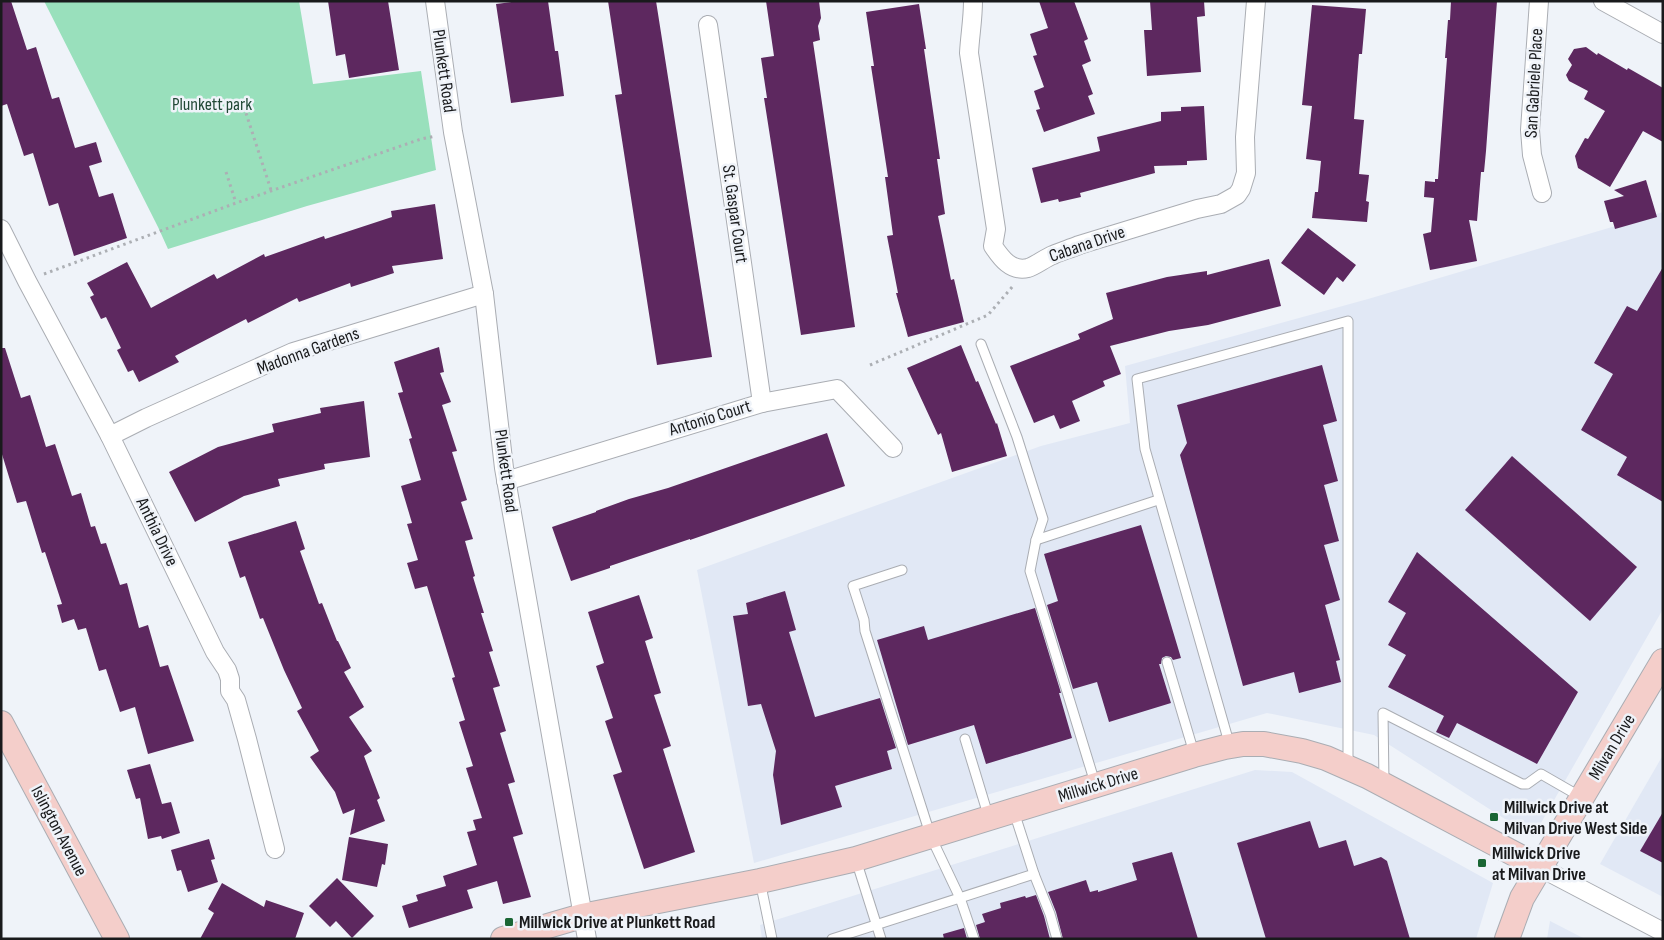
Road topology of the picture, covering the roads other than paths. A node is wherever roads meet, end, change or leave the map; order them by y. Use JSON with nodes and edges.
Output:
{"nodes":[{"id":1,"x":435,"y":1,"type":"edge"},
{"id":2,"x":973,"y":1,"type":"edge"},
{"id":3,"x":1256,"y":1,"type":"edge"},
{"id":4,"x":1539,"y":1,"type":"edge"},
{"id":5,"x":1603,"y":1,"type":"edge"},
{"id":6,"x":708,"y":26,"type":"dead end"},
{"id":7,"x":1663,"y":34,"type":"edge"},
{"id":8,"x":1542,"y":193,"type":"dead end"},
{"id":9,"x":1,"y":229,"type":"edge"},
{"id":10,"x":484,"y":294,"type":"junction"},
{"id":11,"x":981,"y":344,"type":"dead end"},
{"id":12,"x":762,"y":403,"type":"junction"},
{"id":13,"x":110,"y":436,"type":"junction"},
{"id":14,"x":893,"y":448,"type":"dead end"},
{"id":15,"x":506,"y":480,"type":"junction"},
{"id":16,"x":1158,"y":500,"type":"junction"},
{"id":17,"x":1036,"y":540,"type":"junction"},
{"id":18,"x":902,"y":570,"type":"dead end"},
{"id":19,"x":1663,"y":661,"type":"edge"},
{"id":20,"x":1167,"y":662,"type":"dead end"},
{"id":21,"x":1,"y":723,"type":"edge"},
{"id":22,"x":965,"y":739,"type":"dead end"},
{"id":23,"x":1230,"y":746,"type":"junction"},
{"id":24,"x":1194,"y":755,"type":"junction"},
{"id":25,"x":1348,"y":768,"type":"junction"},
{"id":26,"x":1384,"y":785,"type":"junction"},
{"id":27,"x":1096,"y":786,"type":"junction"},
{"id":28,"x":1582,"y":798,"type":"junction"},
{"id":29,"x":1013,"y":811,"type":"junction"},
{"id":30,"x":989,"y":819,"type":"junction"},
{"id":31,"x":931,"y":836,"type":"junction"},
{"id":32,"x":275,"y":849,"type":"dead end"},
{"id":33,"x":856,"y":859,"type":"junction"},
{"id":34,"x":1541,"y":868,"type":"junction"},
{"id":35,"x":1034,"y":874,"type":"junction"},
{"id":36,"x":760,"y":881,"type":"junction"},
{"id":37,"x":960,"y":898,"type":"junction"},
{"id":38,"x":582,"y":916,"type":"junction"},
{"id":39,"x":876,"y":925,"type":"junction"},
{"id":40,"x":1663,"y":932,"type":"edge"},
{"id":41,"x":117,"y":939,"type":"edge"},
{"id":42,"x":503,"y":939,"type":"edge"},
{"id":43,"x":587,"y":939,"type":"edge"},
{"id":44,"x":772,"y":939,"type":"edge"},
{"id":45,"x":832,"y":939,"type":"edge"},
{"id":46,"x":880,"y":939,"type":"edge"},
{"id":47,"x":974,"y":939,"type":"edge"},
{"id":48,"x":1057,"y":939,"type":"edge"},
{"id":49,"x":1507,"y":939,"type":"edge"}],
"edges":[{"from":1,"to":10,"type":"street","name":"Plunkett Road"},
{"from":2,"to":3,"type":"street","name":"Cabana Drive"},
{"from":4,"to":8,"type":"street","name":"San Gabriele Place"},
{"from":5,"to":7,"type":"street"},
{"from":6,"to":12,"type":"street","name":"St. Gaspar Court"},
{"from":9,"to":13,"type":"street","name":"Anthia Drive"},
{"from":10,"to":13,"type":"street","name":"Madonna Gardens"},
{"from":10,"to":15,"type":"street","name":"Plunkett Road"},
{"from":11,"to":17,"type":"lane"},
{"from":12,"to":14,"type":"street","name":"Antonio Court"},
{"from":12,"to":15,"type":"street","name":"Antonio Court"},
{"from":13,"to":32,"type":"street","name":"Anthia Drive"},
{"from":15,"to":38,"type":"street","name":"Plunkett Road"},
{"from":16,"to":17,"type":"lane"},
{"from":16,"to":23,"type":"lane"},
{"from":16,"to":25,"type":"lane"},
{"from":17,"to":27,"type":"lane"},
{"from":18,"to":31,"type":"lane"},
{"from":19,"to":28,"type":"street","name":"Milvan Drive"},
{"from":20,"to":24,"type":"lane"},
{"from":21,"to":41,"type":"street","name":"Islington Avenue"},
{"from":22,"to":30,"type":"lane"},
{"from":23,"to":24,"type":"street","name":"Millwick Drive"},
{"from":23,"to":25,"type":"street","name":"Millwick Drive"},
{"from":24,"to":27,"type":"street","name":"Millwick Drive"},
{"from":25,"to":26,"type":"street","name":"Millwick Drive"},
{"from":26,"to":28,"type":"lane"},
{"from":26,"to":34,"type":"street","name":"Millwick Drive"},
{"from":27,"to":29,"type":"street","name":"Millwick Drive"},
{"from":28,"to":34,"type":"street","name":"Milvan Drive"},
{"from":29,"to":30,"type":"street","name":"Millwick Drive"},
{"from":29,"to":35,"type":"lane"},
{"from":30,"to":31,"type":"street","name":"Millwick Drive"},
{"from":31,"to":33,"type":"street","name":"Millwick Drive"},
{"from":31,"to":37,"type":"lane"},
{"from":33,"to":36,"type":"street","name":"Millwick Drive"},
{"from":33,"to":39,"type":"lane"},
{"from":34,"to":40,"type":"street","name":"Millwick Drive"},
{"from":34,"to":49,"type":"street","name":"Milvan Drive"},
{"from":35,"to":37,"type":"lane"},
{"from":35,"to":48,"type":"lane"},
{"from":36,"to":38,"type":"street","name":"Millwick Drive"},
{"from":36,"to":44,"type":"lane"},
{"from":37,"to":39,"type":"lane"},
{"from":37,"to":47,"type":"lane"},
{"from":38,"to":42,"type":"street","name":"Millwick Drive"},
{"from":38,"to":43,"type":"street","name":"Plunkett Road"},
{"from":39,"to":45,"type":"lane"},
{"from":39,"to":46,"type":"lane"}]}
